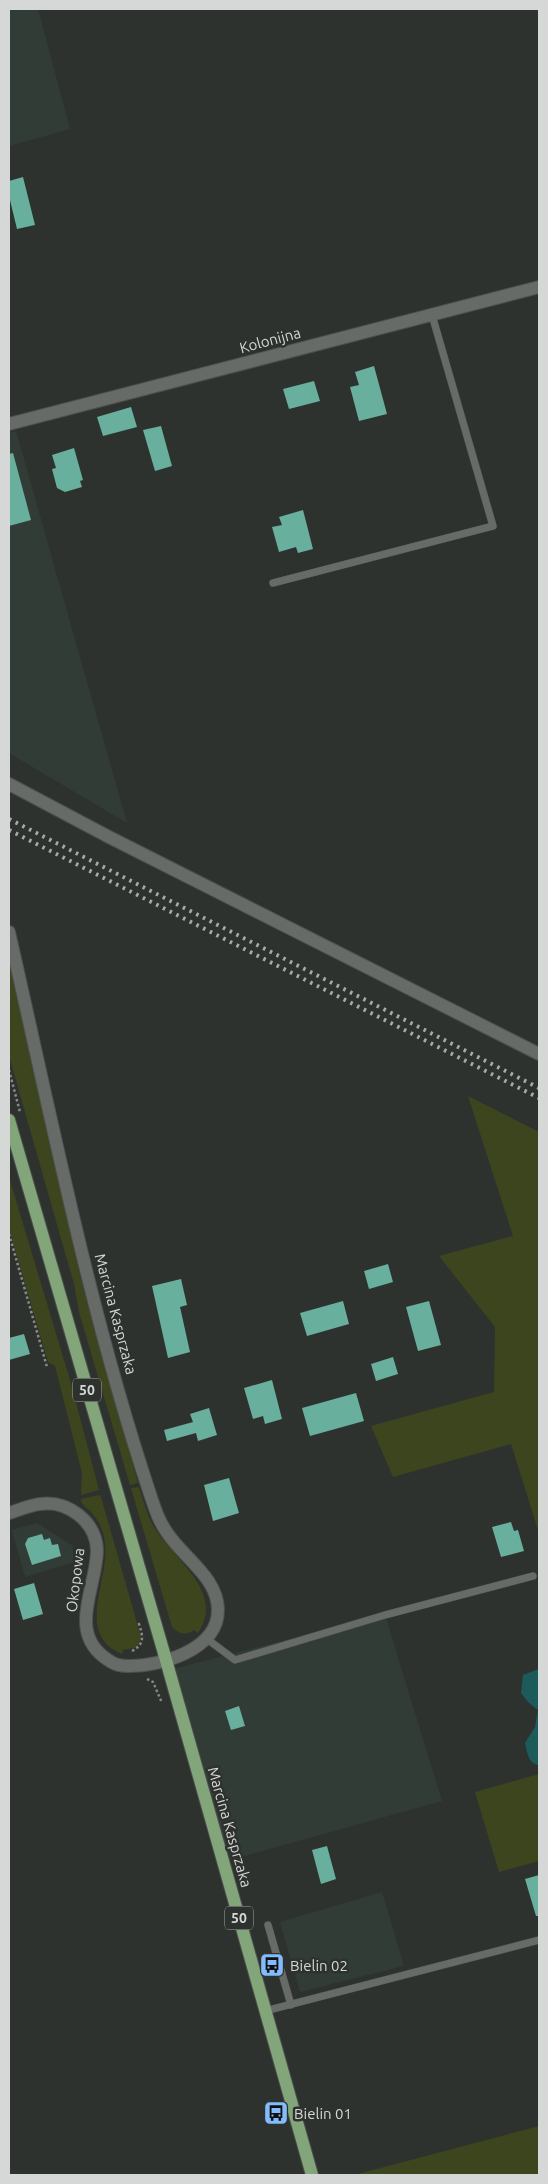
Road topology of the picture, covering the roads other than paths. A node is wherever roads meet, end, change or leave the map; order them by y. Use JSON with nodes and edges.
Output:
{"nodes":[{"id":1,"x":539,"y":287,"type":"edge"},
{"id":2,"x":432,"y":315,"type":"junction"},
{"id":3,"x":9,"y":424,"type":"edge"},
{"id":4,"x":273,"y":583,"type":"dead end"},
{"id":5,"x":9,"y":784,"type":"edge"},
{"id":6,"x":9,"y":932,"type":"edge"},
{"id":7,"x":539,"y":1054,"type":"edge"},
{"id":8,"x":9,"y":1120,"type":"edge"},
{"id":9,"x":9,"y":1513,"type":"edge"},
{"id":10,"x":533,"y":1576,"type":"dead end"},
{"id":11,"x":207,"y":1638,"type":"junction"},
{"id":12,"x":166,"y":1660,"type":"junction"},
{"id":13,"x":268,"y":1926,"type":"dead end"},
{"id":14,"x":539,"y":1940,"type":"edge"},
{"id":15,"x":291,"y":2005,"type":"junction"},
{"id":16,"x":265,"y":2011,"type":"junction"},
{"id":17,"x":312,"y":2175,"type":"edge"}],
"edges":[{"from":1,"to":2,"type":"street","name":"Kolonijna"},
{"from":2,"to":3,"type":"street","name":"Kolonijna"},
{"from":2,"to":4,"type":"lane"},
{"from":5,"to":7,"type":"street"},
{"from":6,"to":11,"type":"street","name":"Marcina Kasprzaka"},
{"from":8,"to":12,"type":"main road","name":"Marcina Kasprzaka","number":"50"},
{"from":9,"to":12,"type":"street","name":"Okopowa"},
{"from":10,"to":11,"type":"lane"},
{"from":11,"to":12,"type":"street"},
{"from":12,"to":16,"type":"main road","name":"Marcina Kasprzaka","number":"50"},
{"from":13,"to":15,"type":"lane"},
{"from":14,"to":15,"type":"lane"},
{"from":15,"to":16,"type":"lane"},
{"from":16,"to":17,"type":"main road","name":"Marcina Kasprzaka","number":"50"}]}
